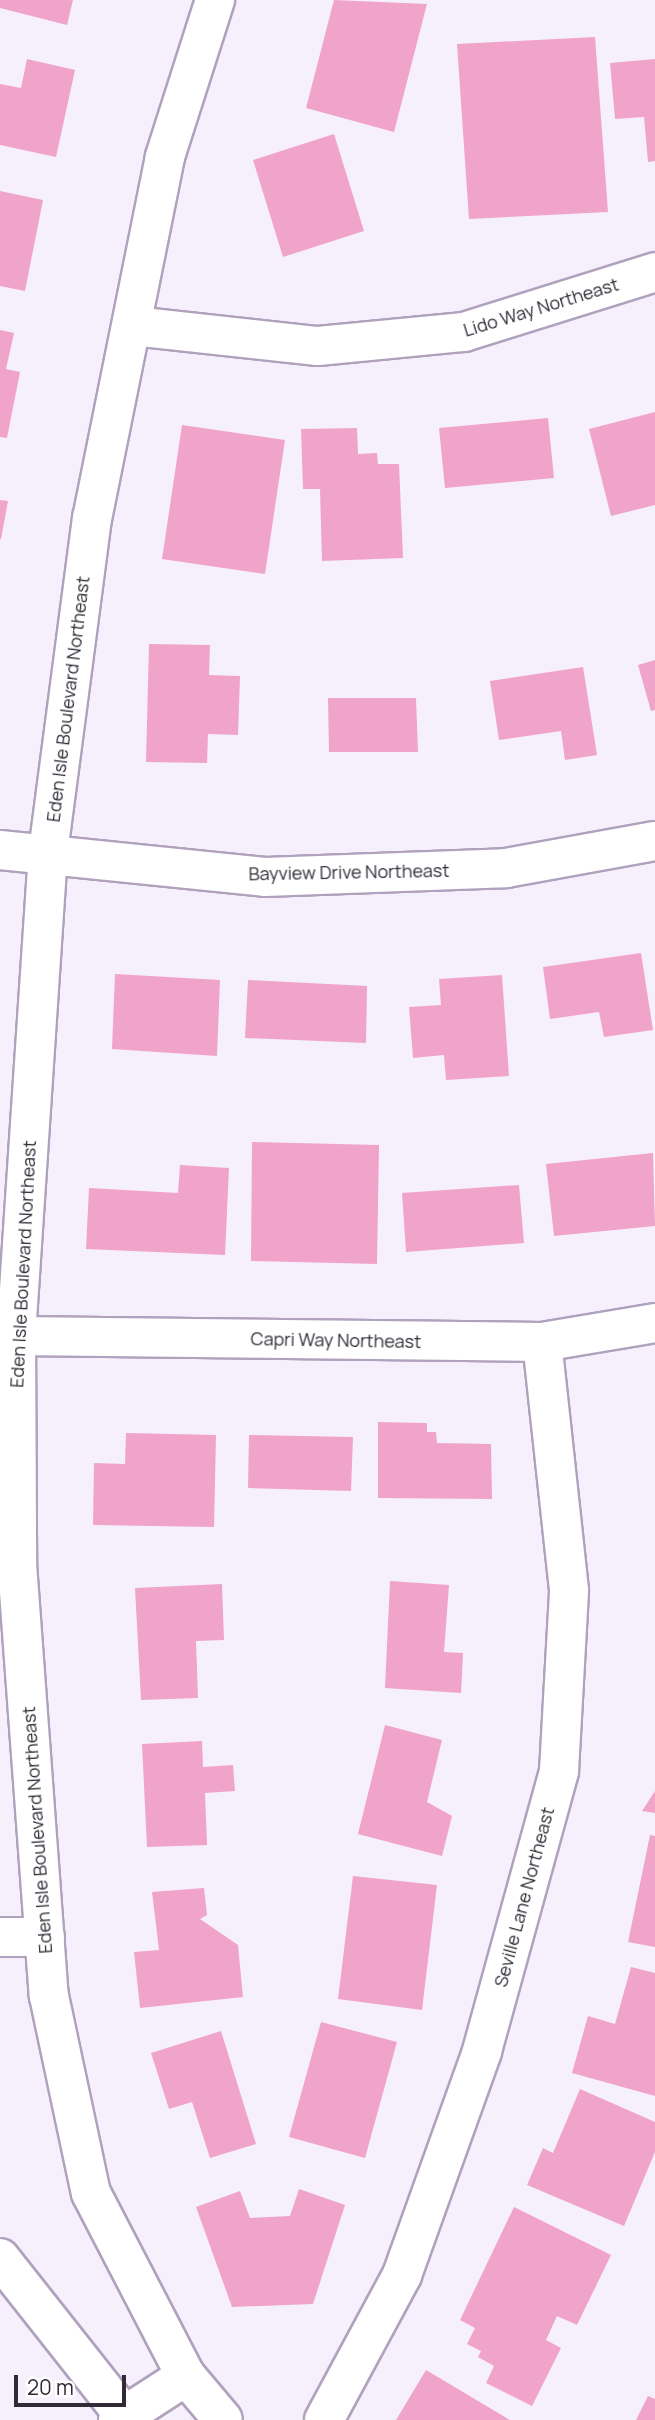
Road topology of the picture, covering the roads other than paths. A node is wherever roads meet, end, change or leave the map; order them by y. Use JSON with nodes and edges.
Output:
{"nodes":[{"id":1,"x":215,"y":0,"type":"edge"},
{"id":2,"x":655,"y":272,"type":"edge"},
{"id":3,"x":133,"y":326,"type":"junction"},
{"id":4,"x":655,"y":841,"type":"edge"},
{"id":5,"x":0,"y":850,"type":"edge"},
{"id":6,"x":48,"y":853,"type":"junction"},
{"id":7,"x":655,"y":1323,"type":"edge"},
{"id":8,"x":16,"y":1336,"type":"junction"},
{"id":9,"x":542,"y":1342,"type":"junction"},
{"id":10,"x":11,"y":1632,"type":"edge"},
{"id":11,"x":0,"y":1937,"type":"edge"},
{"id":12,"x":45,"y":1937,"type":"junction"},
{"id":13,"x":0,"y":2258,"type":"edge"},
{"id":14,"x":186,"y":2376,"type":"junction"},
{"id":15,"x":121,"y":2418,"type":"edge"},
{"id":16,"x":223,"y":2420,"type":"edge"},
{"id":17,"x":324,"y":2420,"type":"edge"}],
"edges":[{"from":1,"to":3,"type":"street","name":"Eden Isle Boulevard Northeast"},
{"from":2,"to":3,"type":"street","name":"Lido Way Northeast"},
{"from":3,"to":6,"type":"street","name":"Eden Isle Boulevard Northeast"},
{"from":4,"to":6,"type":"street","name":"Bayview Drive Northeast"},
{"from":5,"to":6,"type":"street","name":"Bayview Drive Northeast"},
{"from":6,"to":8,"type":"street","name":"Eden Isle Boulevard Northeast"},
{"from":7,"to":9,"type":"street","name":"Capri Way Northeast"},
{"from":8,"to":9,"type":"street","name":"Capri Way Northeast"},
{"from":8,"to":10,"type":"street","name":"Eden Isle Boulevard Northeast"},
{"from":9,"to":17,"type":"street","name":"Seville Lane Northeast"},
{"from":10,"to":12,"type":"street","name":"Eden Isle Boulevard Northeast"},
{"from":11,"to":12,"type":"street"},
{"from":12,"to":14,"type":"street","name":"Eden Isle Boulevard Northeast"},
{"from":13,"to":15,"type":"street"},
{"from":14,"to":15,"type":"street"},
{"from":14,"to":16,"type":"street","name":"Eden Isle Boulevard Northeast"}]}
